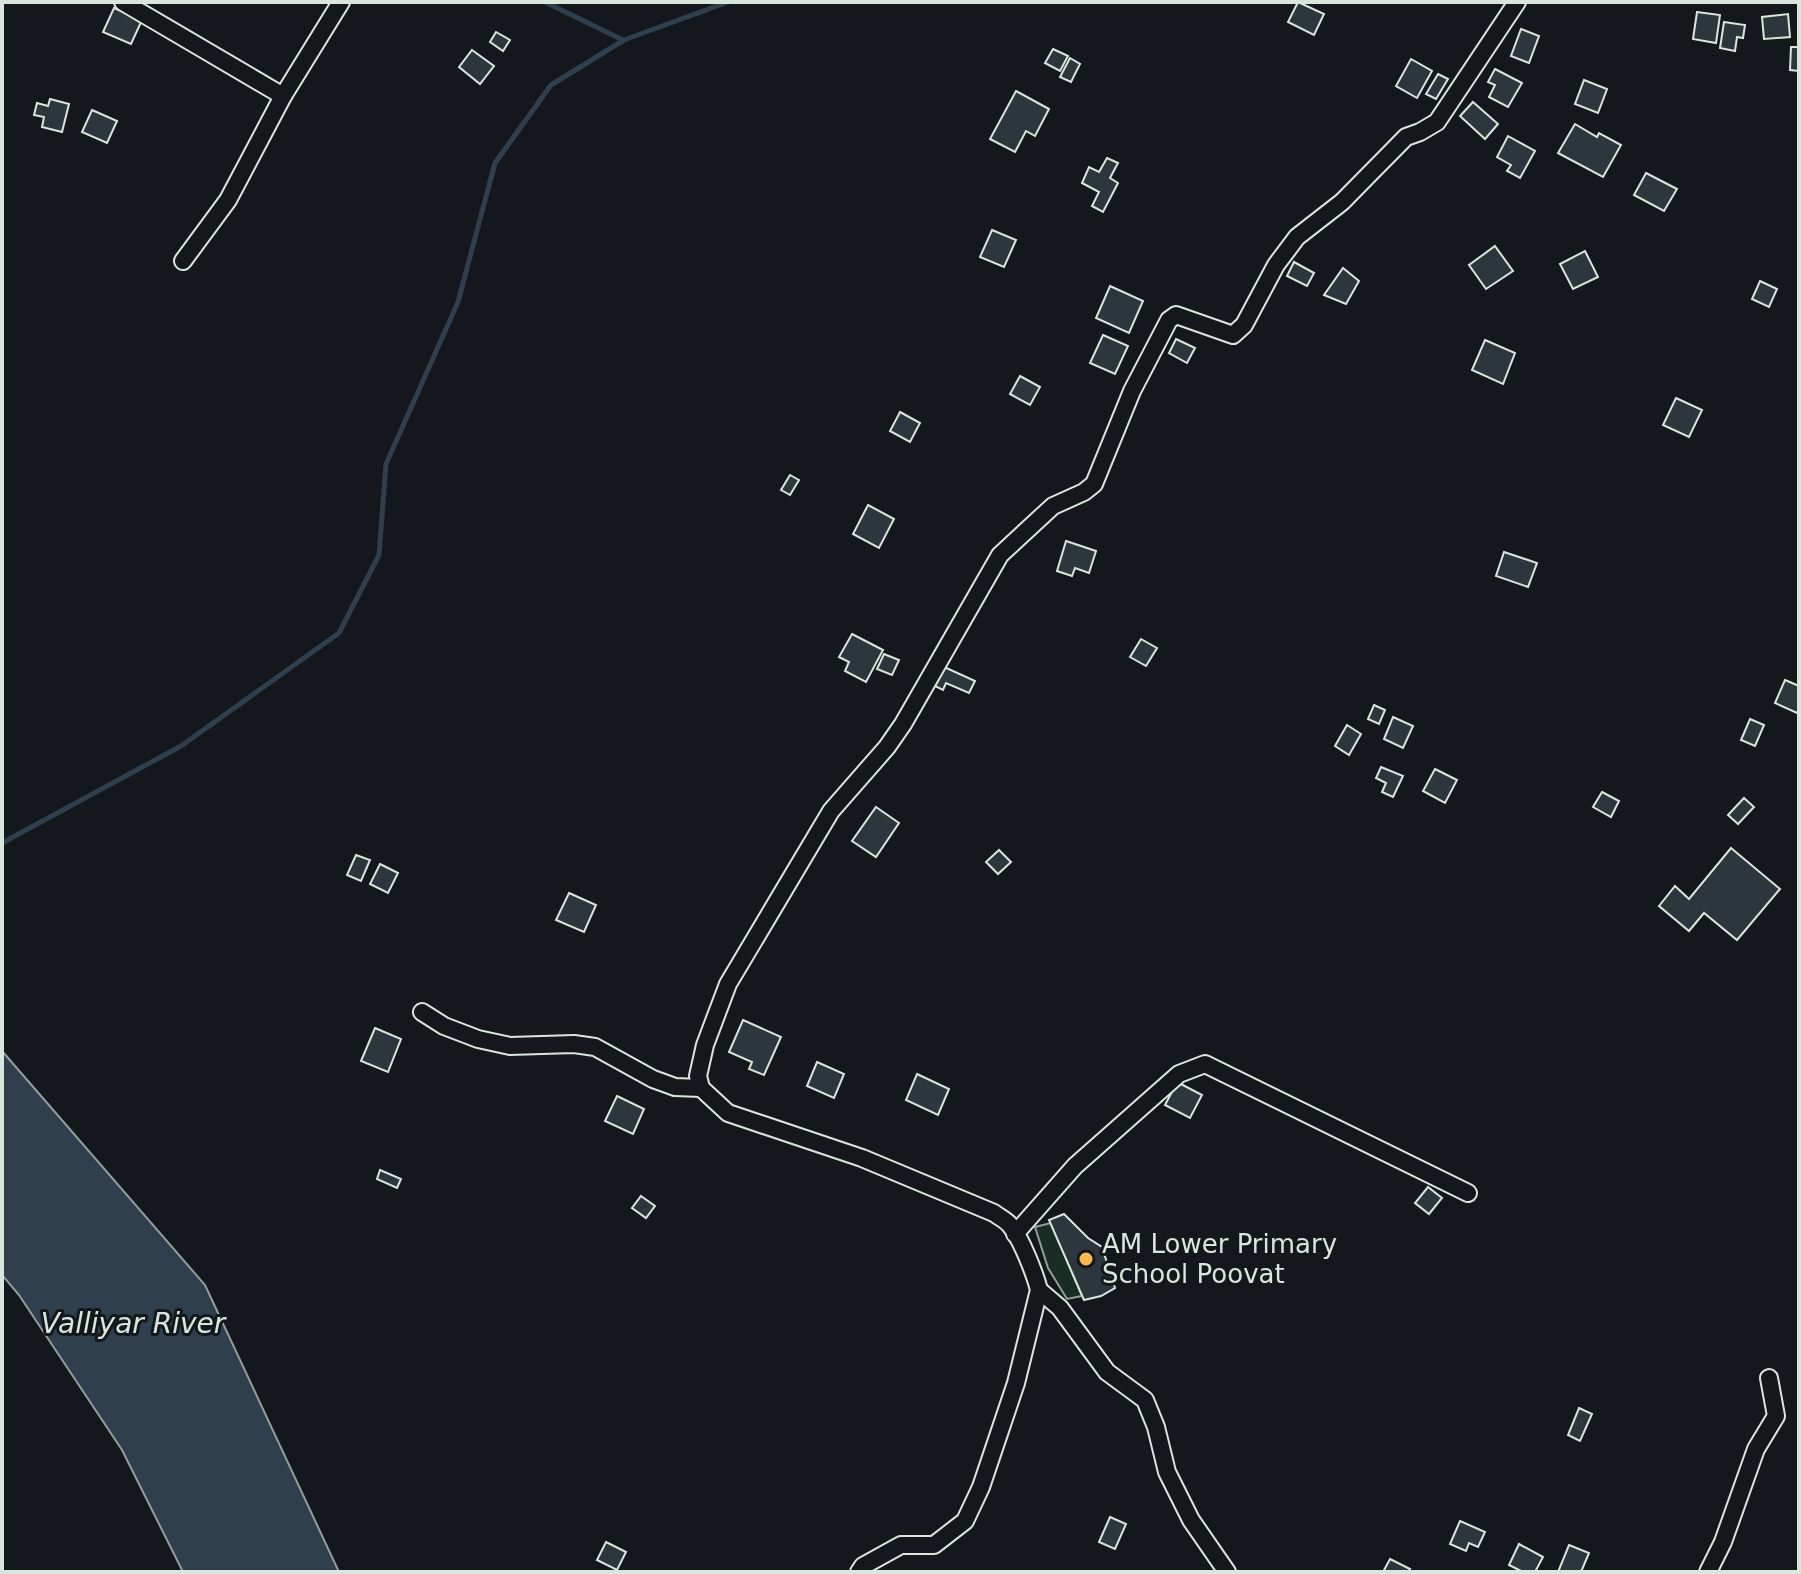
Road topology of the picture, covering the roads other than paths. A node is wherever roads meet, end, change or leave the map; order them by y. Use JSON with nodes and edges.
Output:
{"nodes":[{"id":1,"x":123,"y":2,"type":"edge"},
{"id":2,"x":341,"y":2,"type":"edge"},
{"id":3,"x":1517,"y":2,"type":"edge"},
{"id":4,"x":283,"y":96,"type":"junction"},
{"id":5,"x":183,"y":261,"type":"dead end"},
{"id":6,"x":422,"y":1012,"type":"dead end"},
{"id":7,"x":701,"y":1088,"type":"junction"},
{"id":8,"x":1468,"y":1193,"type":"dead end"},
{"id":9,"x":1015,"y":1234,"type":"junction"},
{"id":10,"x":1039,"y":1290,"type":"junction"},
{"id":11,"x":1769,"y":1378,"type":"dead end"},
{"id":12,"x":859,"y":1572,"type":"edge"},
{"id":13,"x":1227,"y":1572,"type":"edge"},
{"id":14,"x":1708,"y":1572,"type":"edge"}],
"edges":[{"from":1,"to":4,"type":"street"},
{"from":2,"to":4,"type":"street"},
{"from":3,"to":7,"type":"street"},
{"from":4,"to":5,"type":"street"},
{"from":6,"to":7,"type":"street"},
{"from":7,"to":9,"type":"street"},
{"from":8,"to":9,"type":"street"},
{"from":9,"to":10,"type":"street"},
{"from":10,"to":12,"type":"street"},
{"from":10,"to":13,"type":"street"},
{"from":11,"to":14,"type":"street"}]}
